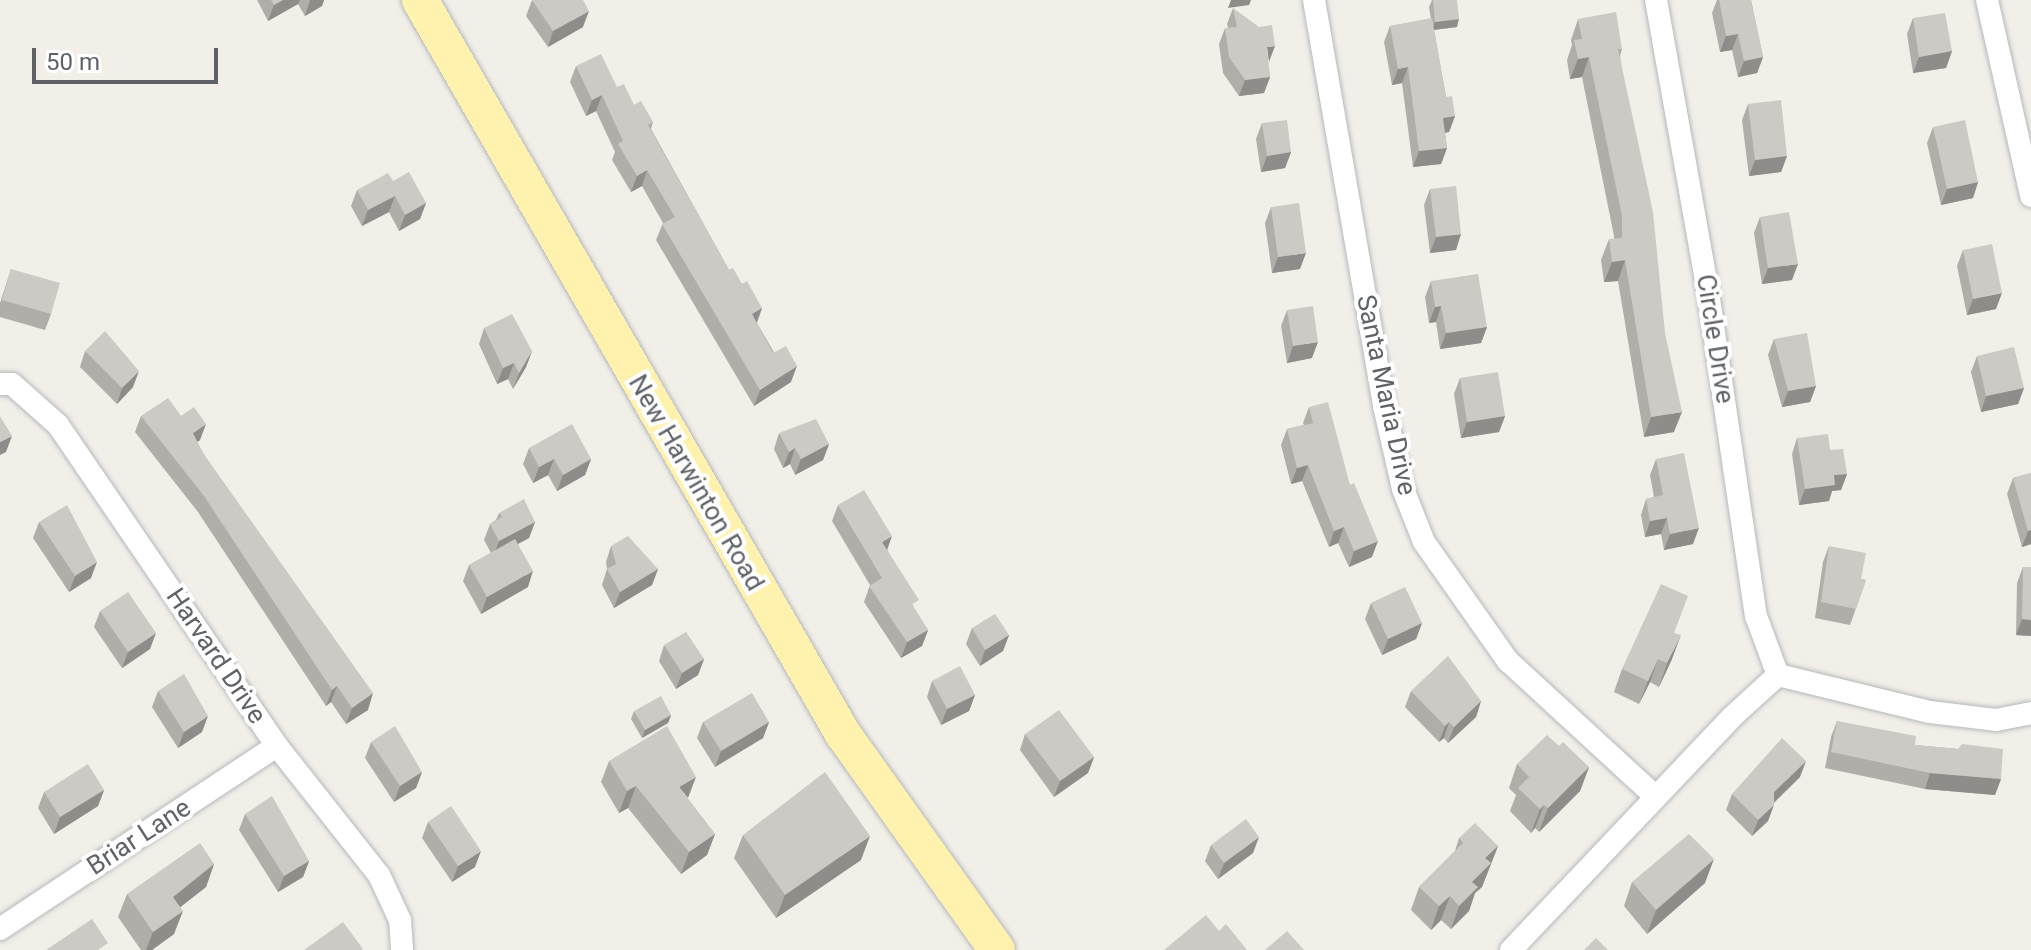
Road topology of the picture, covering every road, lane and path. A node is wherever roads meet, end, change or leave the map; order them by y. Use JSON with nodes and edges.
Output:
{"nodes":[{"id":1,"x":420,"y":0,"type":"edge"},
{"id":2,"x":1314,"y":0,"type":"edge"},
{"id":3,"x":1656,"y":0,"type":"edge"},
{"id":4,"x":1987,"y":0,"type":"edge"},
{"id":5,"x":2031,"y":196,"type":"edge"},
{"id":6,"x":0,"y":384,"type":"edge"},
{"id":7,"x":1778,"y":675,"type":"junction"},
{"id":8,"x":2031,"y":713,"type":"edge"},
{"id":9,"x":277,"y":746,"type":"junction"},
{"id":10,"x":1655,"y":796,"type":"junction"},
{"id":11,"x":0,"y":929,"type":"edge"},
{"id":12,"x":402,"y":950,"type":"edge"},
{"id":13,"x":997,"y":950,"type":"edge"},
{"id":14,"x":1511,"y":950,"type":"edge"}],
"edges":[{"from":1,"to":13,"type":"main road","name":"New Harwinton Road"},
{"from":2,"to":10,"type":"street","name":"Santa Maria Drive"},
{"from":3,"to":7,"type":"street","name":"Circle Drive"},
{"from":4,"to":5,"type":"street"},
{"from":6,"to":9,"type":"street","name":"Harvard Drive"},
{"from":7,"to":8,"type":"street"},
{"from":7,"to":10,"type":"street"},
{"from":9,"to":11,"type":"street","name":"Briar Lane"},
{"from":9,"to":12,"type":"street","name":"Harvard Drive"},
{"from":10,"to":14,"type":"street"}]}
